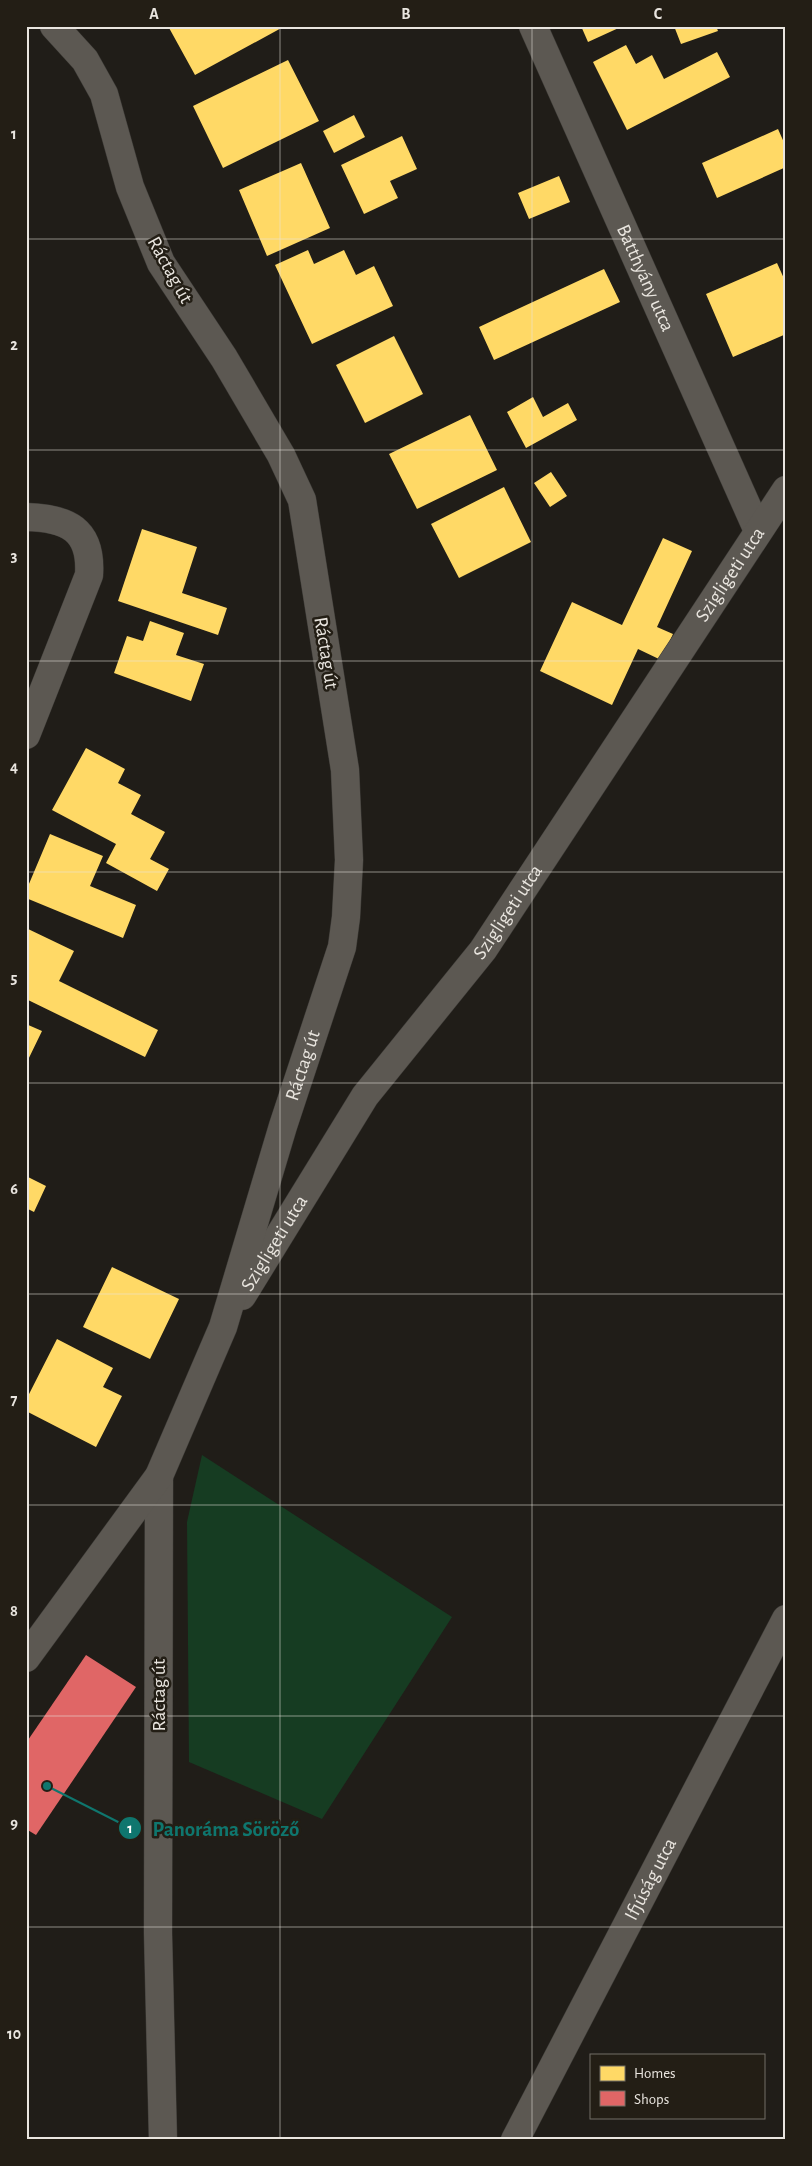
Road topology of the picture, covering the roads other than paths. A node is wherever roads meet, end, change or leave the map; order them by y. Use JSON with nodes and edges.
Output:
{"nodes":[{"id":1,"x":54,"y":26,"type":"edge"},
{"id":2,"x":533,"y":26,"type":"edge"},
{"id":3,"x":786,"y":490,"type":"edge"},
{"id":4,"x":26,"y":517,"type":"edge"},
{"id":5,"x":758,"y":531,"type":"junction"},
{"id":6,"x":26,"y":734,"type":"edge"},
{"id":7,"x":223,"y":1327,"type":"junction"},
{"id":8,"x":159,"y":1476,"type":"junction"},
{"id":9,"x":786,"y":1619,"type":"edge"},
{"id":10,"x":26,"y":1658,"type":"edge"},
{"id":11,"x":163,"y":2140,"type":"edge"},
{"id":12,"x":515,"y":2140,"type":"edge"}],
"edges":[{"from":1,"to":7,"type":"street","name":"Ráctag út"},
{"from":2,"to":5,"type":"street","name":"Batthyány utca"},
{"from":3,"to":5,"type":"street","name":"Szigligeti utca"},
{"from":4,"to":6,"type":"street"},
{"from":5,"to":7,"type":"street","name":"Szigligeti utca"},
{"from":7,"to":8,"type":"street"},
{"from":8,"to":10,"type":"street"},
{"from":8,"to":11,"type":"street","name":"Ráctag út"},
{"from":9,"to":12,"type":"street","name":"Ifjúság utca"}]}
